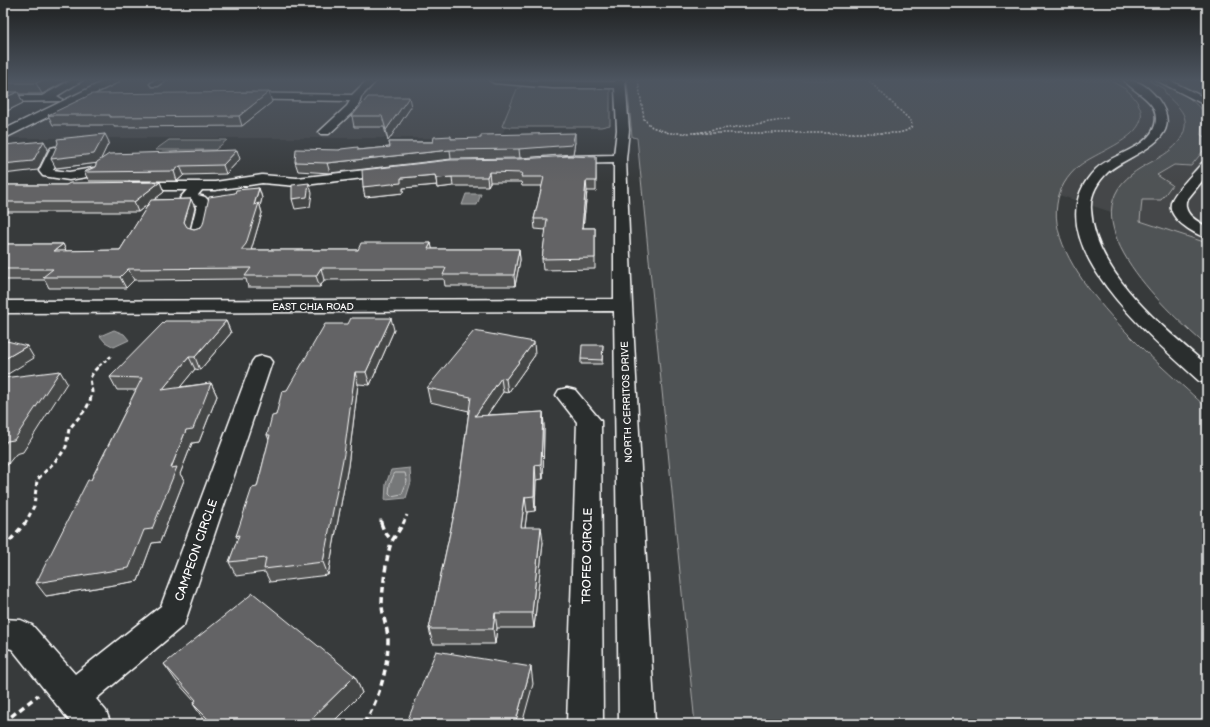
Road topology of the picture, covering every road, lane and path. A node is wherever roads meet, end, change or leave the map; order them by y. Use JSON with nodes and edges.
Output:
{"nodes":[{"id":1,"x":26,"y":114,"type":"edge"},
{"id":2,"x":46,"y":114,"type":"edge"},
{"id":3,"x":345,"y":114,"type":"edge"},
{"id":4,"x":624,"y":114,"type":"edge"},
{"id":5,"x":642,"y":114,"type":"edge"},
{"id":6,"x":904,"y":114,"type":"edge"},
{"id":7,"x":1161,"y":114,"type":"edge"},
{"id":8,"x":790,"y":119,"type":"dead end"},
{"id":9,"x":3,"y":125,"type":"edge"},
{"id":10,"x":325,"y":132,"type":"dead end"},
{"id":11,"x":682,"y":134,"type":"junction"},
{"id":12,"x":3,"y":135,"type":"edge"},
{"id":13,"x":55,"y":151,"type":"edge"},
{"id":14,"x":620,"y":159,"type":"junction"},
{"id":15,"x":552,"y":161,"type":"edge"},
{"id":16,"x":1207,"y":166,"type":"edge"},
{"id":17,"x":403,"y":169,"type":"edge"},
{"id":18,"x":93,"y":172,"type":"edge"},
{"id":19,"x":69,"y":176,"type":"junction"},
{"id":20,"x":118,"y":186,"type":"edge"},
{"id":21,"x":199,"y":186,"type":"junction"},
{"id":22,"x":88,"y":187,"type":"edge"},
{"id":23,"x":187,"y":198,"type":"junction"},
{"id":24,"x":155,"y":199,"type":"edge"},
{"id":25,"x":198,"y":233,"type":"edge"},
{"id":26,"x":1207,"y":233,"type":"edge"},
{"id":27,"x":623,"y":305,"type":"junction"},
{"id":28,"x":3,"y":307,"type":"edge"},
{"id":29,"x":111,"y":356,"type":"dead end"},
{"id":30,"x":262,"y":362,"type":"dead end"},
{"id":31,"x":1207,"y":376,"type":"edge"},
{"id":32,"x":567,"y":395,"type":"dead end"},
{"id":33,"x":407,"y":515,"type":"dead end"},
{"id":34,"x":381,"y":518,"type":"dead end"},
{"id":35,"x":392,"y":541,"type":"junction"},
{"id":36,"x":3,"y":549,"type":"edge"},
{"id":37,"x":3,"y":633,"type":"edge"},
{"id":38,"x":41,"y":692,"type":"dead end"},
{"id":39,"x":73,"y":697,"type":"junction"},
{"id":40,"x":3,"y":723,"type":"edge"},
{"id":41,"x":93,"y":724,"type":"edge"},
{"id":42,"x":364,"y":724,"type":"edge"},
{"id":43,"x":585,"y":724,"type":"edge"},
{"id":44,"x":637,"y":724,"type":"edge"}],
"edges":[{"from":1,"to":9,"type":"main road"},
{"from":2,"to":12,"type":"main road"},
{"from":3,"to":10,"type":"street"},
{"from":4,"to":14,"type":"street","name":"NORTH CERRITOS DRIVE"},
{"from":5,"to":11,"type":"path"},
{"from":6,"to":11,"type":"path"},
{"from":7,"to":31,"type":"street"},
{"from":8,"to":11,"type":"path"},
{"from":13,"to":19,"type":"street"},
{"from":14,"to":15,"type":"street"},
{"from":14,"to":27,"type":"street","name":"NORTH CERRITOS DRIVE"},
{"from":16,"to":26,"type":"street"},
{"from":17,"to":21,"type":"street"},
{"from":18,"to":19,"type":"street"},
{"from":19,"to":22,"type":"street"},
{"from":20,"to":21,"type":"street"},
{"from":21,"to":23,"type":"street"},
{"from":23,"to":24,"type":"street"},
{"from":23,"to":25,"type":"street"},
{"from":27,"to":28,"type":"street","name":"EAST CHIA ROAD"},
{"from":27,"to":44,"type":"street","name":"NORTH CERRITOS DRIVE"},
{"from":29,"to":36,"type":"path"},
{"from":30,"to":39,"type":"street","name":"CAMPEON CIRCLE"},
{"from":32,"to":43,"type":"street","name":"TROFEO CIRCLE"},
{"from":33,"to":35,"type":"path"},
{"from":34,"to":35,"type":"path"},
{"from":35,"to":42,"type":"path"},
{"from":37,"to":39,"type":"street"},
{"from":38,"to":40,"type":"path"},
{"from":39,"to":41,"type":"street"}]}
